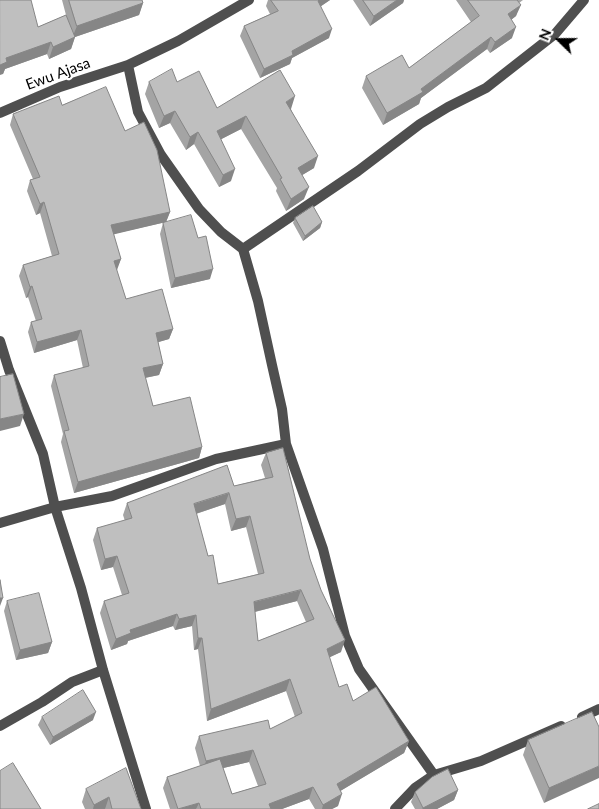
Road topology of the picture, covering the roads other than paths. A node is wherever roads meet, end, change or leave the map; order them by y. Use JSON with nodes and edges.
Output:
{"nodes":[{"id":1,"x":249,"y":0,"type":"edge"},
{"id":2,"x":584,"y":0,"type":"edge"},
{"id":3,"x":128,"y":65,"type":"junction"},
{"id":4,"x":0,"y":112,"type":"edge"},
{"id":5,"x":243,"y":249,"type":"junction"},
{"id":6,"x":0,"y":341,"type":"edge"},
{"id":7,"x":286,"y":444,"type":"junction"},
{"id":8,"x":55,"y":507,"type":"junction"},
{"id":9,"x":0,"y":523,"type":"edge"},
{"id":10,"x":103,"y":670,"type":"junction"},
{"id":11,"x":599,"y":709,"type":"edge"},
{"id":12,"x":0,"y":726,"type":"edge"},
{"id":13,"x":434,"y":775,"type":"junction"},
{"id":14,"x":144,"y":808,"type":"edge"},
{"id":15,"x":395,"y":809,"type":"edge"}],
"edges":[{"from":1,"to":3,"type":"street","name":"Ewu Ajasa"},
{"from":2,"to":5,"type":"street"},
{"from":3,"to":4,"type":"street","name":"Ewu Ajasa"},
{"from":3,"to":5,"type":"street"},
{"from":5,"to":7,"type":"street"},
{"from":6,"to":8,"type":"street"},
{"from":7,"to":8,"type":"street"},
{"from":7,"to":13,"type":"street"},
{"from":8,"to":9,"type":"street"},
{"from":8,"to":10,"type":"street"},
{"from":10,"to":12,"type":"street"},
{"from":10,"to":14,"type":"street"},
{"from":11,"to":13,"type":"street"},
{"from":13,"to":15,"type":"street"}]}
